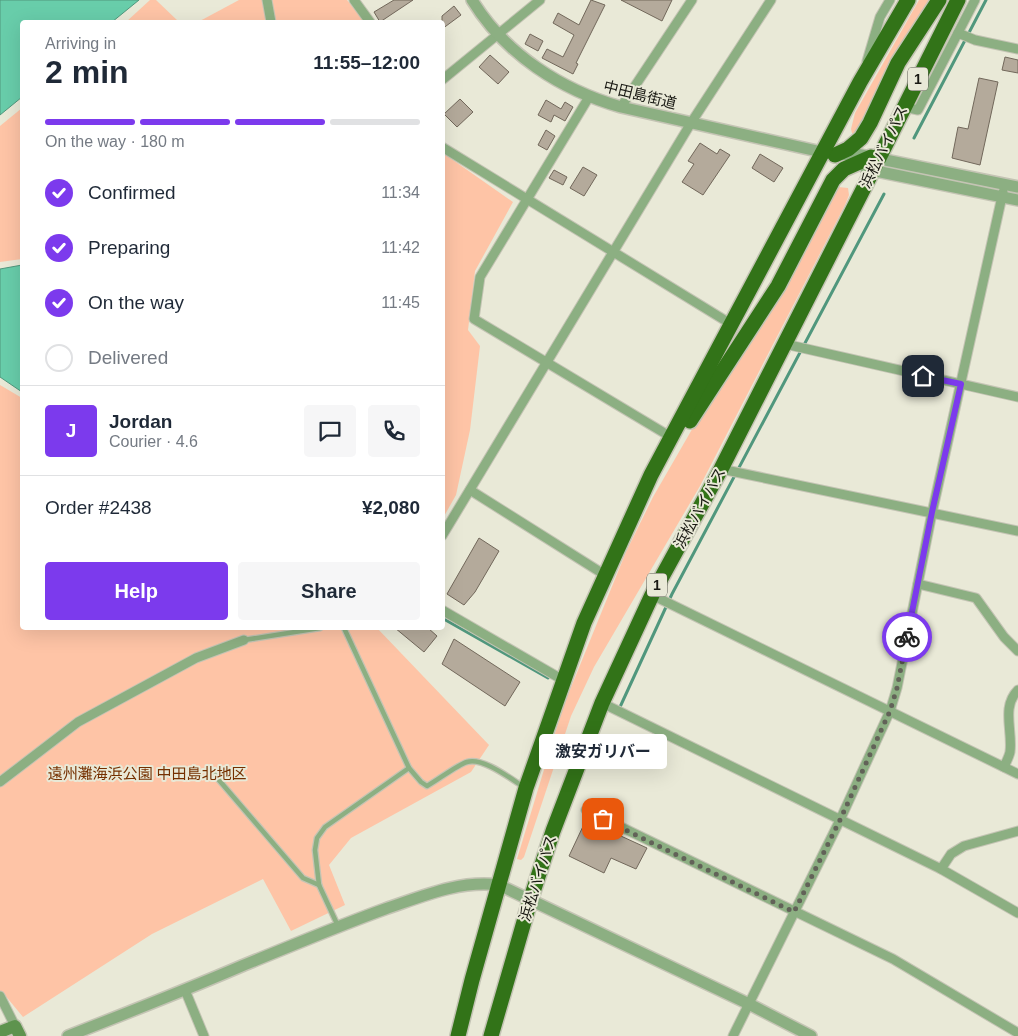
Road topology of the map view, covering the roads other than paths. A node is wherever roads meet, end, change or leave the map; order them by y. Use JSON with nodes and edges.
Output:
{"nodes":[{"id":1,"x":267,"y":0,"type":"edge"},
{"id":2,"x":354,"y":0,"type":"edge"},
{"id":3,"x":472,"y":0,"type":"edge"},
{"id":4,"x":540,"y":0,"type":"edge"},
{"id":5,"x":692,"y":0,"type":"edge"},
{"id":6,"x":771,"y":0,"type":"edge"},
{"id":7,"x":890,"y":0,"type":"edge"},
{"id":8,"x":908,"y":0,"type":"edge"},
{"id":9,"x":939,"y":0,"type":"edge"},
{"id":10,"x":958,"y":0,"type":"edge"},
{"id":11,"x":975,"y":0,"type":"edge"},
{"id":12,"x":271,"y":20,"type":"edge"},
{"id":13,"x":369,"y":20,"type":"edge"},
{"id":14,"x":958,"y":33,"type":"junction"},
{"id":15,"x":499,"y":35,"type":"junction"},
{"id":16,"x":1018,"y":49,"type":"edge"},
{"id":17,"x":445,"y":78,"type":"edge"},
{"id":18,"x":860,"y":82,"type":"junction"},
{"id":19,"x":589,"y":97,"type":"junction"},
{"id":20,"x":621,"y":107,"type":"junction"},
{"id":21,"x":904,"y":107,"type":"junction"},
{"id":22,"x":691,"y":123,"type":"junction"},
{"id":23,"x":445,"y":150,"type":"edge"},
{"id":24,"x":829,"y":153,"type":"junction"},
{"id":25,"x":875,"y":162,"type":"junction"},
{"id":26,"x":852,"y":166,"type":"junction"},
{"id":27,"x":1005,"y":184,"type":"junction"},
{"id":28,"x":1018,"y":187,"type":"edge"},
{"id":29,"x":1002,"y":197,"type":"junction"},
{"id":30,"x":527,"y":198,"type":"junction"},
{"id":31,"x":1018,"y":200,"type":"edge"},
{"id":32,"x":614,"y":252,"type":"junction"},
{"id":33,"x":731,"y":324,"type":"junction"},
{"id":34,"x":789,"y":346,"type":"junction"},
{"id":35,"x":546,"y":363,"type":"junction"},
{"id":36,"x":961,"y":384,"type":"junction"},
{"id":37,"x":1018,"y":397,"type":"edge"},
{"id":38,"x":671,"y":437,"type":"junction"},
{"id":39,"x":725,"y":469,"type":"junction"},
{"id":40,"x":651,"y":475,"type":"junction"},
{"id":41,"x":470,"y":490,"type":"junction"},
{"id":42,"x":932,"y":512,"type":"junction"},
{"id":43,"x":445,"y":531,"type":"edge"},
{"id":44,"x":1018,"y":531,"type":"edge"},
{"id":45,"x":606,"y":575,"type":"junction"},
{"id":46,"x":918,"y":584,"type":"junction"},
{"id":47,"x":656,"y":597,"type":"junction"},
{"id":48,"x":445,"y":612,"type":"edge"},
{"id":49,"x":307,"y":630,"type":"edge"},
{"id":50,"x":345,"y":630,"type":"edge"},
{"id":51,"x":244,"y":640,"type":"joint"},
{"id":52,"x":1018,"y":651,"type":"edge"},
{"id":53,"x":563,"y":680,"type":"junction"},
{"id":54,"x":1018,"y":690,"type":"edge"},
{"id":55,"x":602,"y":703,"type":"junction"},
{"id":56,"x":890,"y":711,"type":"junction"},
{"id":57,"x":1004,"y":767,"type":"junction"},
{"id":58,"x":409,"y":768,"type":"junction"},
{"id":59,"x":212,"y":772,"type":"dead end"},
{"id":60,"x":1018,"y":774,"type":"edge"},
{"id":61,"x":0,"y":782,"type":"edge"},
{"id":62,"x":526,"y":788,"type":"junction"},
{"id":63,"x":586,"y":810,"type":"dead end"},
{"id":64,"x":840,"y":820,"type":"junction"},
{"id":65,"x":1018,"y":832,"type":"edge"},
{"id":66,"x":941,"y":869,"type":"junction"},
{"id":67,"x":319,"y":885,"type":"junction"},
{"id":68,"x":499,"y":885,"type":"junction"},
{"id":69,"x":530,"y":901,"type":"junction"},
{"id":70,"x":794,"y":912,"type":"junction"},
{"id":71,"x":1018,"y":913,"type":"edge"},
{"id":72,"x":338,"y":926,"type":"junction"},
{"id":73,"x":185,"y":990,"type":"junction"},
{"id":74,"x":0,"y":996,"type":"edge"},
{"id":75,"x":749,"y":1004,"type":"junction"},
{"id":76,"x":18,"y":1031,"type":"edge"},
{"id":77,"x":0,"y":1032,"type":"edge"},
{"id":78,"x":1018,"y":1033,"type":"edge"},
{"id":79,"x":68,"y":1036,"type":"edge"},
{"id":80,"x":204,"y":1036,"type":"edge"},
{"id":81,"x":458,"y":1036,"type":"edge"},
{"id":82,"x":491,"y":1036,"type":"edge"},
{"id":83,"x":733,"y":1036,"type":"edge"},
{"id":84,"x":811,"y":1036,"type":"edge"}],
"edges":[{"from":1,"to":12,"type":"street"},
{"from":2,"to":13,"type":"street"},
{"from":3,"to":15,"type":"street","name":"中田島街道"},
{"from":4,"to":15,"type":"street"},
{"from":5,"to":20,"type":"street"},
{"from":6,"to":22,"type":"street"},
{"from":7,"to":18,"type":"street"},
{"from":8,"to":18,"type":"highway"},
{"from":9,"to":24,"type":"highway"},
{"from":10,"to":21,"type":"highway","name":"浜松バイパス","number":"1"},
{"from":11,"to":14,"type":"street"},
{"from":14,"to":16,"type":"street"},
{"from":14,"to":21,"type":"street"},
{"from":15,"to":17,"type":"street"},
{"from":15,"to":19,"type":"street","name":"中田島街道"},
{"from":18,"to":24,"type":"highway"},
{"from":19,"to":20,"type":"street","name":"中田島街道"},
{"from":19,"to":30,"type":"street"},
{"from":20,"to":22,"type":"street","name":"中田島街道"},
{"from":21,"to":25,"type":"highway","name":"浜松バイパス","number":"1"},
{"from":22,"to":24,"type":"street","name":"中田島街道"},
{"from":22,"to":32,"type":"street"},
{"from":23,"to":30,"type":"street"},
{"from":24,"to":25,"type":"street","name":"中田島街道"},
{"from":24,"to":26,"type":"street","name":"中田島街道"},
{"from":24,"to":33,"type":"highway"},
{"from":25,"to":26,"type":"highway"},
{"from":25,"to":27,"type":"street","name":"中田島街道"},
{"from":25,"to":29,"type":"street","name":"中田島街道"},
{"from":25,"to":34,"type":"highway","name":"浜松バイパス","number":"1"},
{"from":26,"to":40,"type":"highway"},
{"from":27,"to":28,"type":"street","name":"中田島街道"},
{"from":27,"to":29,"type":"street"},
{"from":29,"to":31,"type":"street","name":"中田島街道"},
{"from":29,"to":36,"type":"street"},
{"from":30,"to":32,"type":"street"},
{"from":30,"to":35,"type":"street"},
{"from":32,"to":33,"type":"street"},
{"from":32,"to":35,"type":"street"},
{"from":33,"to":38,"type":"highway"},
{"from":34,"to":36,"type":"street"},
{"from":34,"to":39,"type":"highway","name":"浜松バイパス","number":"1"},
{"from":35,"to":38,"type":"street"},
{"from":35,"to":41,"type":"street"},
{"from":36,"to":37,"type":"street"},
{"from":36,"to":42,"type":"street"},
{"from":38,"to":40,"type":"highway"},
{"from":39,"to":42,"type":"street"},
{"from":39,"to":47,"type":"highway","name":"浜松バイパス","number":"1"},
{"from":40,"to":45,"type":"highway"},
{"from":41,"to":43,"type":"street"},
{"from":41,"to":45,"type":"street"},
{"from":42,"to":44,"type":"street"},
{"from":42,"to":46,"type":"street"},
{"from":45,"to":53,"type":"highway"},
{"from":46,"to":52,"type":"street"},
{"from":46,"to":56,"type":"street"},
{"from":47,"to":55,"type":"highway","name":"浜松バイパス","number":"1"},
{"from":47,"to":56,"type":"street"},
{"from":48,"to":53,"type":"street"},
{"from":49,"to":51,"type":"lane"},
{"from":50,"to":58,"type":"lane"},
{"from":51,"to":61,"type":"street"},
{"from":53,"to":62,"type":"highway"},
{"from":54,"to":57,"type":"street"},
{"from":55,"to":64,"type":"street"},
{"from":55,"to":69,"type":"highway","name":"浜松バイパス","number":"1"},
{"from":56,"to":57,"type":"street"},
{"from":56,"to":64,"type":"street"},
{"from":57,"to":60,"type":"street"},
{"from":58,"to":62,"type":"lane"},
{"from":58,"to":67,"type":"lane"},
{"from":59,"to":67,"type":"lane"},
{"from":62,"to":68,"type":"highway"},
{"from":63,"to":70,"type":"street"},
{"from":64,"to":66,"type":"street"},
{"from":64,"to":70,"type":"street"},
{"from":65,"to":66,"type":"street"},
{"from":66,"to":71,"type":"street"},
{"from":67,"to":72,"type":"lane"},
{"from":68,"to":69,"type":"street"},
{"from":68,"to":72,"type":"street"},
{"from":68,"to":81,"type":"highway"},
{"from":69,"to":75,"type":"street"},
{"from":69,"to":82,"type":"highway","name":"浜松バイパス","number":"1"},
{"from":70,"to":75,"type":"street"},
{"from":70,"to":78,"type":"street"},
{"from":72,"to":73,"type":"street"},
{"from":73,"to":79,"type":"street"},
{"from":73,"to":80,"type":"street"},
{"from":74,"to":76,"type":"street"},
{"from":75,"to":83,"type":"street"},
{"from":75,"to":84,"type":"street"},
{"from":76,"to":77,"type":"main road"}]}
